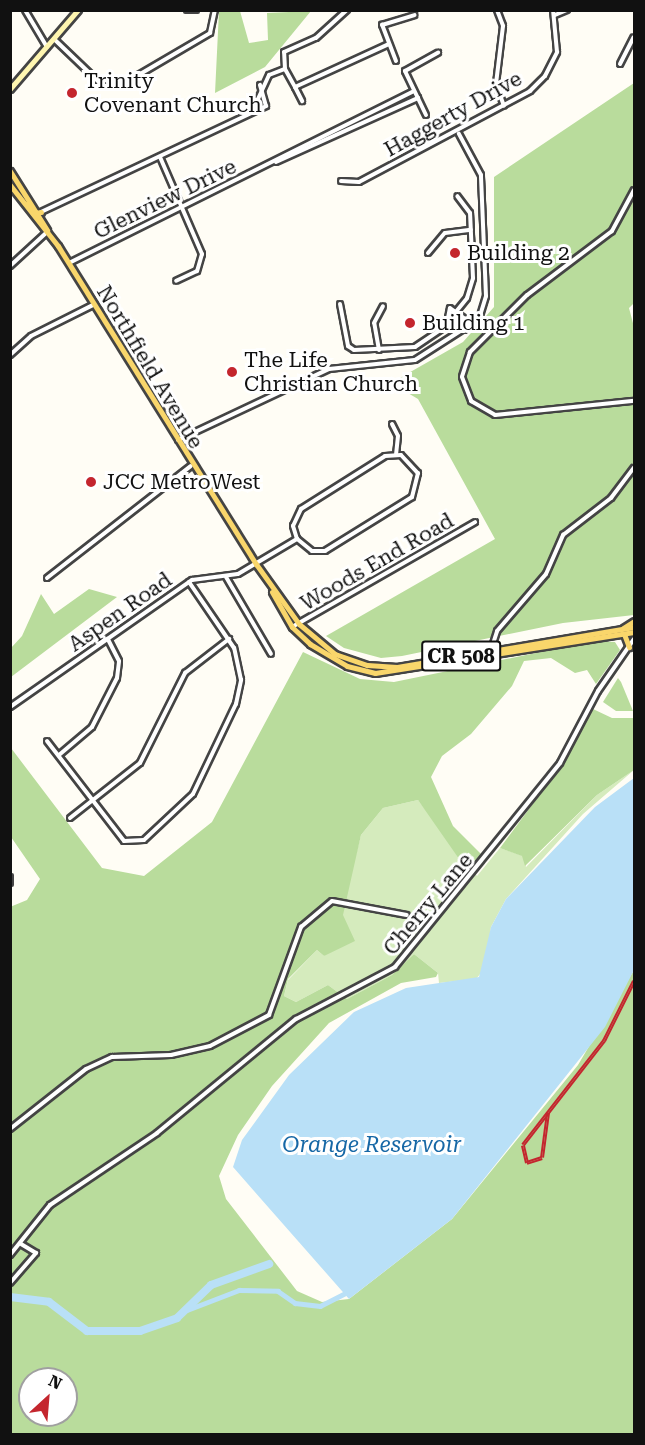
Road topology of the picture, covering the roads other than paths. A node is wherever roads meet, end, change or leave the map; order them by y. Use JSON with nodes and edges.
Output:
{"nodes":[{"id":1,"x":25,"y":10,"type":"edge"},
{"id":2,"x":78,"y":10,"type":"edge"},
{"id":3,"x":187,"y":10,"type":"edge"},
{"id":4,"x":196,"y":10,"type":"edge"},
{"id":5,"x":215,"y":10,"type":"edge"},
{"id":6,"x":347,"y":10,"type":"edge"},
{"id":7,"x":497,"y":10,"type":"edge"},
{"id":8,"x":567,"y":10,"type":"edge"},
{"id":9,"x":554,"y":13,"type":"edge"},
{"id":10,"x":414,"y":15,"type":"dead end"},
{"id":11,"x":634,"y":37,"type":"edge"},
{"id":12,"x":54,"y":39,"type":"junction"},
{"id":13,"x":389,"y":44,"type":"junction"},
{"id":14,"x":47,"y":47,"type":"junction"},
{"id":15,"x":438,"y":53,"type":"dead end"},
{"id":16,"x":396,"y":61,"type":"dead end"},
{"id":17,"x":620,"y":64,"type":"dead end"},
{"id":18,"x":285,"y":69,"type":"junction"},
{"id":19,"x":260,"y":85,"type":"junction"},
{"id":20,"x":295,"y":87,"type":"junction"},
{"id":21,"x":10,"y":89,"type":"edge"},
{"id":22,"x":414,"y":91,"type":"junction"},
{"id":23,"x":418,"y":98,"type":"junction"},
{"id":24,"x":302,"y":101,"type":"dead end"},
{"id":25,"x":504,"y":106,"type":"junction"},
{"id":26,"x":252,"y":113,"type":"junction"},
{"id":27,"x":426,"y":115,"type":"dead end"},
{"id":28,"x":459,"y":134,"type":"junction"},
{"id":29,"x":160,"y":157,"type":"junction"},
{"id":30,"x":276,"y":162,"type":"junction"},
{"id":31,"x":10,"y":171,"type":"edge"},
{"id":32,"x":341,"y":181,"type":"dead end"},
{"id":33,"x":10,"y":185,"type":"edge"},
{"id":34,"x":634,"y":190,"type":"edge"},
{"id":35,"x":16,"y":192,"type":"junction"},
{"id":36,"x":457,"y":196,"type":"dead end"},
{"id":37,"x":184,"y":207,"type":"junction"},
{"id":38,"x":41,"y":212,"type":"junction"},
{"id":39,"x":471,"y":230,"type":"junction"},
{"id":40,"x":48,"y":231,"type":"junction"},
{"id":41,"x":428,"y":253,"type":"dead end"},
{"id":42,"x":68,"y":263,"type":"junction"},
{"id":43,"x":10,"y":266,"type":"edge"},
{"id":44,"x":176,"y":281,"type":"dead end"},
{"id":45,"x":340,"y":304,"type":"dead end"},
{"id":46,"x":93,"y":305,"type":"junction"},
{"id":47,"x":383,"y":306,"type":"dead end"},
{"id":48,"x":458,"y":311,"type":"junction"},
{"id":49,"x":451,"y":320,"type":"junction"},
{"id":50,"x":472,"y":324,"type":"junction"},
{"id":51,"x":464,"y":330,"type":"junction"},
{"id":52,"x":379,"y":350,"type":"junction"},
{"id":53,"x":10,"y":355,"type":"edge"},
{"id":54,"x":634,"y":401,"type":"edge"},
{"id":55,"x":392,"y":424,"type":"dead end"},
{"id":56,"x":177,"y":441,"type":"junction"},
{"id":57,"x":396,"y":454,"type":"junction"},
{"id":58,"x":191,"y":466,"type":"junction"},
{"id":59,"x":634,"y":468,"type":"edge"},
{"id":60,"x":475,"y":522,"type":"dead end"},
{"id":61,"x":297,"y":539,"type":"junction"},
{"id":62,"x":256,"y":564,"type":"junction"},
{"id":63,"x":226,"y":577,"type":"junction"},
{"id":64,"x":47,"y":578,"type":"dead end"},
{"id":65,"x":189,"y":582,"type":"junction"},
{"id":66,"x":634,"y":621,"type":"edge"},
{"id":67,"x":299,"y":624,"type":"junction"},
{"id":68,"x":292,"y":627,"type":"junction"},
{"id":69,"x":634,"y":627,"type":"edge"},
{"id":70,"x":622,"y":632,"type":"junction"},
{"id":71,"x":634,"y":632,"type":"edge"},
{"id":72,"x":108,"y":639,"type":"junction"},
{"id":73,"x":229,"y":639,"type":"junction"},
{"id":74,"x":634,"y":639,"type":"edge"},
{"id":75,"x":629,"y":647,"type":"junction"},
{"id":76,"x":491,"y":650,"type":"junction"},
{"id":77,"x":271,"y":654,"type":"dead end"},
{"id":78,"x":10,"y":707,"type":"edge"},
{"id":79,"x":46,"y":741,"type":"dead end"},
{"id":80,"x":59,"y":755,"type":"junction"},
{"id":81,"x":92,"y":802,"type":"junction"},
{"id":82,"x":70,"y":818,"type":"dead end"},
{"id":83,"x":10,"y":877,"type":"edge"},
{"id":84,"x":10,"y":883,"type":"edge"},
{"id":85,"x":407,"y":915,"type":"dead end"},
{"id":86,"x":10,"y":1129,"type":"edge"},
{"id":87,"x":21,"y":1244,"type":"junction"},
{"id":88,"x":10,"y":1255,"type":"edge"},
{"id":89,"x":10,"y":1283,"type":"edge"}],
"edges":[{"from":1,"to":14,"type":"street"},
{"from":2,"to":12,"type":"main road"},
{"from":3,"to":4,"type":"street"},
{"from":5,"to":12,"type":"street"},
{"from":6,"to":18,"type":"street"},
{"from":7,"to":25,"type":"street"},
{"from":8,"to":9,"type":"street"},
{"from":9,"to":25,"type":"street","name":"Haggerty Drive"},
{"from":10,"to":13,"type":"street"},
{"from":11,"to":17,"type":"street"},
{"from":12,"to":14,"type":"main road"},
{"from":13,"to":16,"type":"street"},
{"from":13,"to":20,"type":"street"},
{"from":14,"to":21,"type":"main road"},
{"from":15,"to":22,"type":"street"},
{"from":18,"to":19,"type":"street"},
{"from":18,"to":20,"type":"street"},
{"from":19,"to":26,"type":"street"},
{"from":19,"to":26,"type":"street"},
{"from":20,"to":24,"type":"street"},
{"from":22,"to":23,"type":"street"},
{"from":22,"to":30,"type":"street","name":"Glenview Drive"},
{"from":23,"to":27,"type":"street"},
{"from":23,"to":30,"type":"street","name":"Glenview Drive"},
{"from":25,"to":28,"type":"street","name":"Haggerty Drive"},
{"from":26,"to":29,"type":"street"},
{"from":28,"to":32,"type":"street","name":"Haggerty Drive"},
{"from":28,"to":50,"type":"street"},
{"from":29,"to":37,"type":"street"},
{"from":29,"to":38,"type":"street"},
{"from":30,"to":37,"type":"street","name":"Glenview Drive"},
{"from":31,"to":38,"type":"main road","number":"CR 508"},
{"from":33,"to":35,"type":"main road","number":"CR 508"},
{"from":34,"to":54,"type":"street"},
{"from":35,"to":38,"type":"main road"},
{"from":35,"to":40,"type":"main road","number":"CR 508"},
{"from":36,"to":39,"type":"street"},
{"from":37,"to":42,"type":"street","name":"Glenview Drive"},
{"from":37,"to":44,"type":"street"},
{"from":38,"to":40,"type":"main road","number":"CR 508"},
{"from":39,"to":41,"type":"street"},
{"from":39,"to":48,"type":"street"},
{"from":40,"to":42,"type":"main road","name":"Northfield Avenue","number":"CR 508"},
{"from":40,"to":43,"type":"street"},
{"from":42,"to":46,"type":"main road","name":"Northfield Avenue","number":"CR 508"},
{"from":45,"to":52,"type":"street"},
{"from":46,"to":53,"type":"street"},
{"from":46,"to":56,"type":"main road","name":"Northfield Avenue","number":"CR 508"},
{"from":47,"to":52,"type":"street"},
{"from":48,"to":49,"type":"street"},
{"from":48,"to":49,"type":"street"},
{"from":48,"to":50,"type":"street"},
{"from":49,"to":51,"type":"street"},
{"from":49,"to":52,"type":"street"},
{"from":50,"to":51,"type":"street"},
{"from":51,"to":56,"type":"street"},
{"from":55,"to":57,"type":"street"},
{"from":56,"to":58,"type":"main road","name":"Northfield Avenue","number":"CR 508"},
{"from":57,"to":61,"type":"street"},
{"from":57,"to":61,"type":"street"},
{"from":58,"to":62,"type":"main road","name":"Northfield Avenue","number":"CR 508"},
{"from":58,"to":64,"type":"street"},
{"from":59,"to":76,"type":"street"},
{"from":60,"to":67,"type":"street","name":"Woods End Road"},
{"from":61,"to":62,"type":"street","name":"Aspen Road"},
{"from":62,"to":63,"type":"street","name":"Aspen Road"},
{"from":62,"to":67,"type":"main road","name":"Northfield Avenue","number":"CR 508"},
{"from":62,"to":68,"type":"main road","name":"Northfield Avenue","number":"CR 508"},
{"from":63,"to":65,"type":"street","name":"Aspen Road"},
{"from":63,"to":77,"type":"street"},
{"from":65,"to":72,"type":"street","name":"Aspen Road"},
{"from":65,"to":73,"type":"street"},
{"from":66,"to":70,"type":"main road"},
{"from":67,"to":68,"type":"street","name":"Woods End Road"},
{"from":67,"to":76,"type":"main road","name":"Northfield Avenue","number":"CR 508"},
{"from":68,"to":70,"type":"main road","name":"Northfield Avenue","number":"CR 508"},
{"from":69,"to":70,"type":"main road","name":"Northfield Avenue","number":"CR 508"},
{"from":70,"to":71,"type":"main road","name":"Northfield Avenue","number":"CR 508"},
{"from":70,"to":75,"type":"main road"},
{"from":70,"to":76,"type":"main road","name":"Northfield Avenue","number":"CR 508"},
{"from":72,"to":78,"type":"street","name":"Aspen Road"},
{"from":72,"to":80,"type":"street"},
{"from":73,"to":81,"type":"street"},
{"from":73,"to":81,"type":"street"},
{"from":74,"to":75,"type":"street","name":"Cherry Lane"},
{"from":75,"to":87,"type":"street","name":"Cherry Lane"},
{"from":79,"to":80,"type":"street"},
{"from":80,"to":81,"type":"street"},
{"from":81,"to":82,"type":"street"},
{"from":83,"to":84,"type":"street"},
{"from":85,"to":86,"type":"street"},
{"from":87,"to":88,"type":"street","name":"Cherry Lane"},
{"from":87,"to":89,"type":"street"}]}
